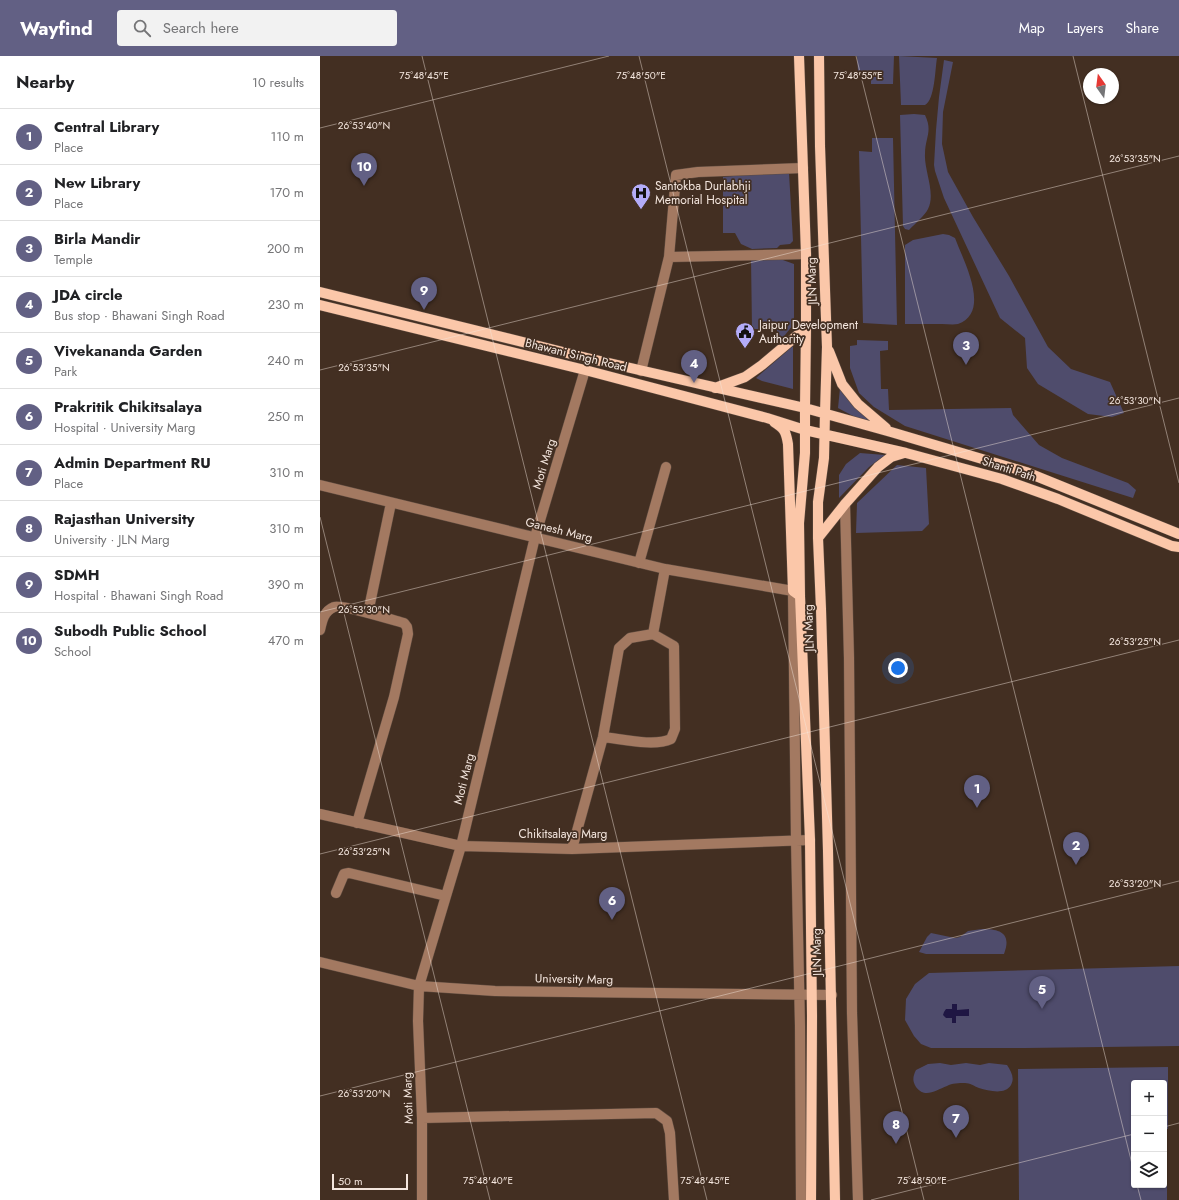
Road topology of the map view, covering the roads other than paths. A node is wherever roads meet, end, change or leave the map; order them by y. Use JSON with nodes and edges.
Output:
{"nodes":[{"id":1,"x":800,"y":56,"type":"edge"},
{"id":2,"x":819,"y":56,"type":"edge"},
{"id":3,"x":803,"y":168,"type":"junction"},
{"id":4,"x":806,"y":254,"type":"junction"},
{"id":5,"x":669,"y":257,"type":"junction"},
{"id":6,"x":320,"y":292,"type":"edge"},
{"id":7,"x":320,"y":305,"type":"edge"},
{"id":8,"x":806,"y":328,"type":"junction"},
{"id":9,"x":827,"y":347,"type":"junction"},
{"id":10,"x":585,"y":370,"type":"junction"},
{"id":11,"x":641,"y":371,"type":"junction"},
{"id":12,"x":715,"y":388,"type":"junction"},
{"id":13,"x":804,"y":408,"type":"junction"},
{"id":14,"x":824,"y":413,"type":"junction"},
{"id":15,"x":767,"y":418,"type":"junction"},
{"id":16,"x":805,"y":430,"type":"junction"},
{"id":17,"x":891,"y":432,"type":"junction"},
{"id":18,"x":825,"y":435,"type":"junction"},
{"id":19,"x":906,"y":453,"type":"junction"},
{"id":20,"x":666,"y":467,"type":"dead end"},
{"id":21,"x":320,"y":485,"type":"edge"},
{"id":22,"x":391,"y":503,"type":"junction"},
{"id":23,"x":844,"y":504,"type":"junction"},
{"id":24,"x":1179,"y":534,"type":"edge"},
{"id":25,"x":535,"y":537,"type":"junction"},
{"id":26,"x":818,"y":538,"type":"junction"},
{"id":27,"x":1179,"y":547,"type":"edge"},
{"id":28,"x":639,"y":563,"type":"junction"},
{"id":29,"x":665,"y":569,"type":"junction"},
{"id":30,"x":797,"y":593,"type":"junction"},
{"id":31,"x":368,"y":613,"type":"junction"},
{"id":32,"x":320,"y":630,"type":"edge"},
{"id":33,"x":653,"y":634,"type":"junction"},
{"id":34,"x":603,"y":737,"type":"junction"},
{"id":35,"x":320,"y":814,"type":"edge"},
{"id":36,"x":357,"y":823,"type":"junction"},
{"id":37,"x":796,"y":840,"type":"junction"},
{"id":38,"x":810,"y":840,"type":"junction"},
{"id":39,"x":461,"y":846,"type":"junction"},
{"id":40,"x":572,"y":849,"type":"junction"},
{"id":41,"x":336,"y":893,"type":"dead end"},
{"id":42,"x":446,"y":896,"type":"junction"},
{"id":43,"x":320,"y":962,"type":"edge"},
{"id":44,"x":419,"y":986,"type":"junction"},
{"id":45,"x":800,"y":995,"type":"junction"},
{"id":46,"x":811,"y":995,"type":"junction"},
{"id":47,"x":832,"y":995,"type":"junction"},
{"id":48,"x":422,"y":1118,"type":"junction"},
{"id":49,"x":422,"y":1200,"type":"edge"},
{"id":50,"x":674,"y":1200,"type":"edge"},
{"id":51,"x":801,"y":1200,"type":"edge"},
{"id":52,"x":811,"y":1200,"type":"edge"},
{"id":53,"x":835,"y":1200,"type":"edge"},
{"id":54,"x":858,"y":1200,"type":"edge"}],
"edges":[{"from":1,"to":3,"type":"main road","name":"JLN Marg"},
{"from":2,"to":9,"type":"main road","name":"JLN Marg"},
{"from":3,"to":4,"type":"main road","name":"JLN Marg"},
{"from":3,"to":5,"type":"street"},
{"from":4,"to":5,"type":"street"},
{"from":4,"to":8,"type":"main road","name":"JLN Marg"},
{"from":5,"to":11,"type":"street"},
{"from":6,"to":11,"type":"main road","name":"Bhawani Singh Road"},
{"from":7,"to":10,"type":"main road","name":"Bhawani Singh Road"},
{"from":8,"to":12,"type":"main road"},
{"from":8,"to":13,"type":"main road","name":"JLN Marg"},
{"from":9,"to":14,"type":"main road","name":"JLN Marg"},
{"from":9,"to":17,"type":"main road"},
{"from":10,"to":15,"type":"main road","name":"Bhawani Singh Road"},
{"from":10,"to":25,"type":"street","name":"Moti Marg"},
{"from":11,"to":12,"type":"main road","name":"Bhawani Singh Road"},
{"from":12,"to":13,"type":"main road","name":"Bhawani Singh Road"},
{"from":13,"to":14,"type":"main road","name":"Bhawani Singh Road"},
{"from":13,"to":16,"type":"main road","name":"JLN Marg"},
{"from":14,"to":17,"type":"main road","name":"Bhawani Singh Road"},
{"from":14,"to":18,"type":"main road","name":"JLN Marg"},
{"from":15,"to":16,"type":"main road","name":"Bhawani Singh Road"},
{"from":15,"to":30,"type":"main road"},
{"from":16,"to":18,"type":"main road","name":"Bhawani Singh Road"},
{"from":16,"to":30,"type":"main road","name":"JLN Marg"},
{"from":17,"to":24,"type":"main road","name":"Bhawani Singh Road"},
{"from":18,"to":19,"type":"main road","name":"Shanti Path"},
{"from":18,"to":26,"type":"main road","name":"JLN Marg"},
{"from":19,"to":23,"type":"main road"},
{"from":19,"to":27,"type":"main road","name":"Shanti Path"},
{"from":20,"to":28,"type":"street"},
{"from":21,"to":22,"type":"street","name":"Ganesh Marg"},
{"from":22,"to":25,"type":"street","name":"Ganesh Marg"},
{"from":22,"to":31,"type":"street"},
{"from":23,"to":26,"type":"main road"},
{"from":23,"to":54,"type":"street"},
{"from":25,"to":28,"type":"street","name":"Ganesh Marg"},
{"from":25,"to":39,"type":"street","name":"Moti Marg"},
{"from":26,"to":47,"type":"main road","name":"JLN Marg"},
{"from":28,"to":29,"type":"street","name":"Ganesh Marg"},
{"from":29,"to":30,"type":"street","name":"Ganesh Marg"},
{"from":29,"to":33,"type":"street"},
{"from":30,"to":37,"type":"street"},
{"from":30,"to":38,"type":"main road","name":"JLN Marg"},
{"from":31,"to":32,"type":"street"},
{"from":31,"to":36,"type":"street"},
{"from":33,"to":34,"type":"street"},
{"from":33,"to":34,"type":"street"},
{"from":34,"to":40,"type":"street"},
{"from":35,"to":36,"type":"street","name":"Chikitsalaya Marg"},
{"from":36,"to":39,"type":"street","name":"Chikitsalaya Marg"},
{"from":37,"to":38,"type":"street","name":"Chikitsalaya Marg"},
{"from":37,"to":40,"type":"street","name":"Chikitsalaya Marg"},
{"from":37,"to":45,"type":"street"},
{"from":38,"to":46,"type":"main road","name":"JLN Marg"},
{"from":39,"to":40,"type":"street","name":"Chikitsalaya Marg"},
{"from":39,"to":42,"type":"street","name":"Moti Marg"},
{"from":41,"to":42,"type":"street"},
{"from":42,"to":44,"type":"street","name":"Moti Marg"},
{"from":43,"to":44,"type":"street","name":"University Marg"},
{"from":44,"to":45,"type":"street","name":"University Marg"},
{"from":44,"to":48,"type":"street","name":"Moti Marg"},
{"from":45,"to":46,"type":"street","name":"University Marg"},
{"from":45,"to":51,"type":"street"},
{"from":46,"to":47,"type":"street","name":"University Marg"},
{"from":46,"to":52,"type":"main road","name":"JLN Marg"},
{"from":47,"to":53,"type":"main road","name":"JLN Marg"},
{"from":48,"to":49,"type":"street","name":"Moti Marg"},
{"from":48,"to":50,"type":"street"}]}
